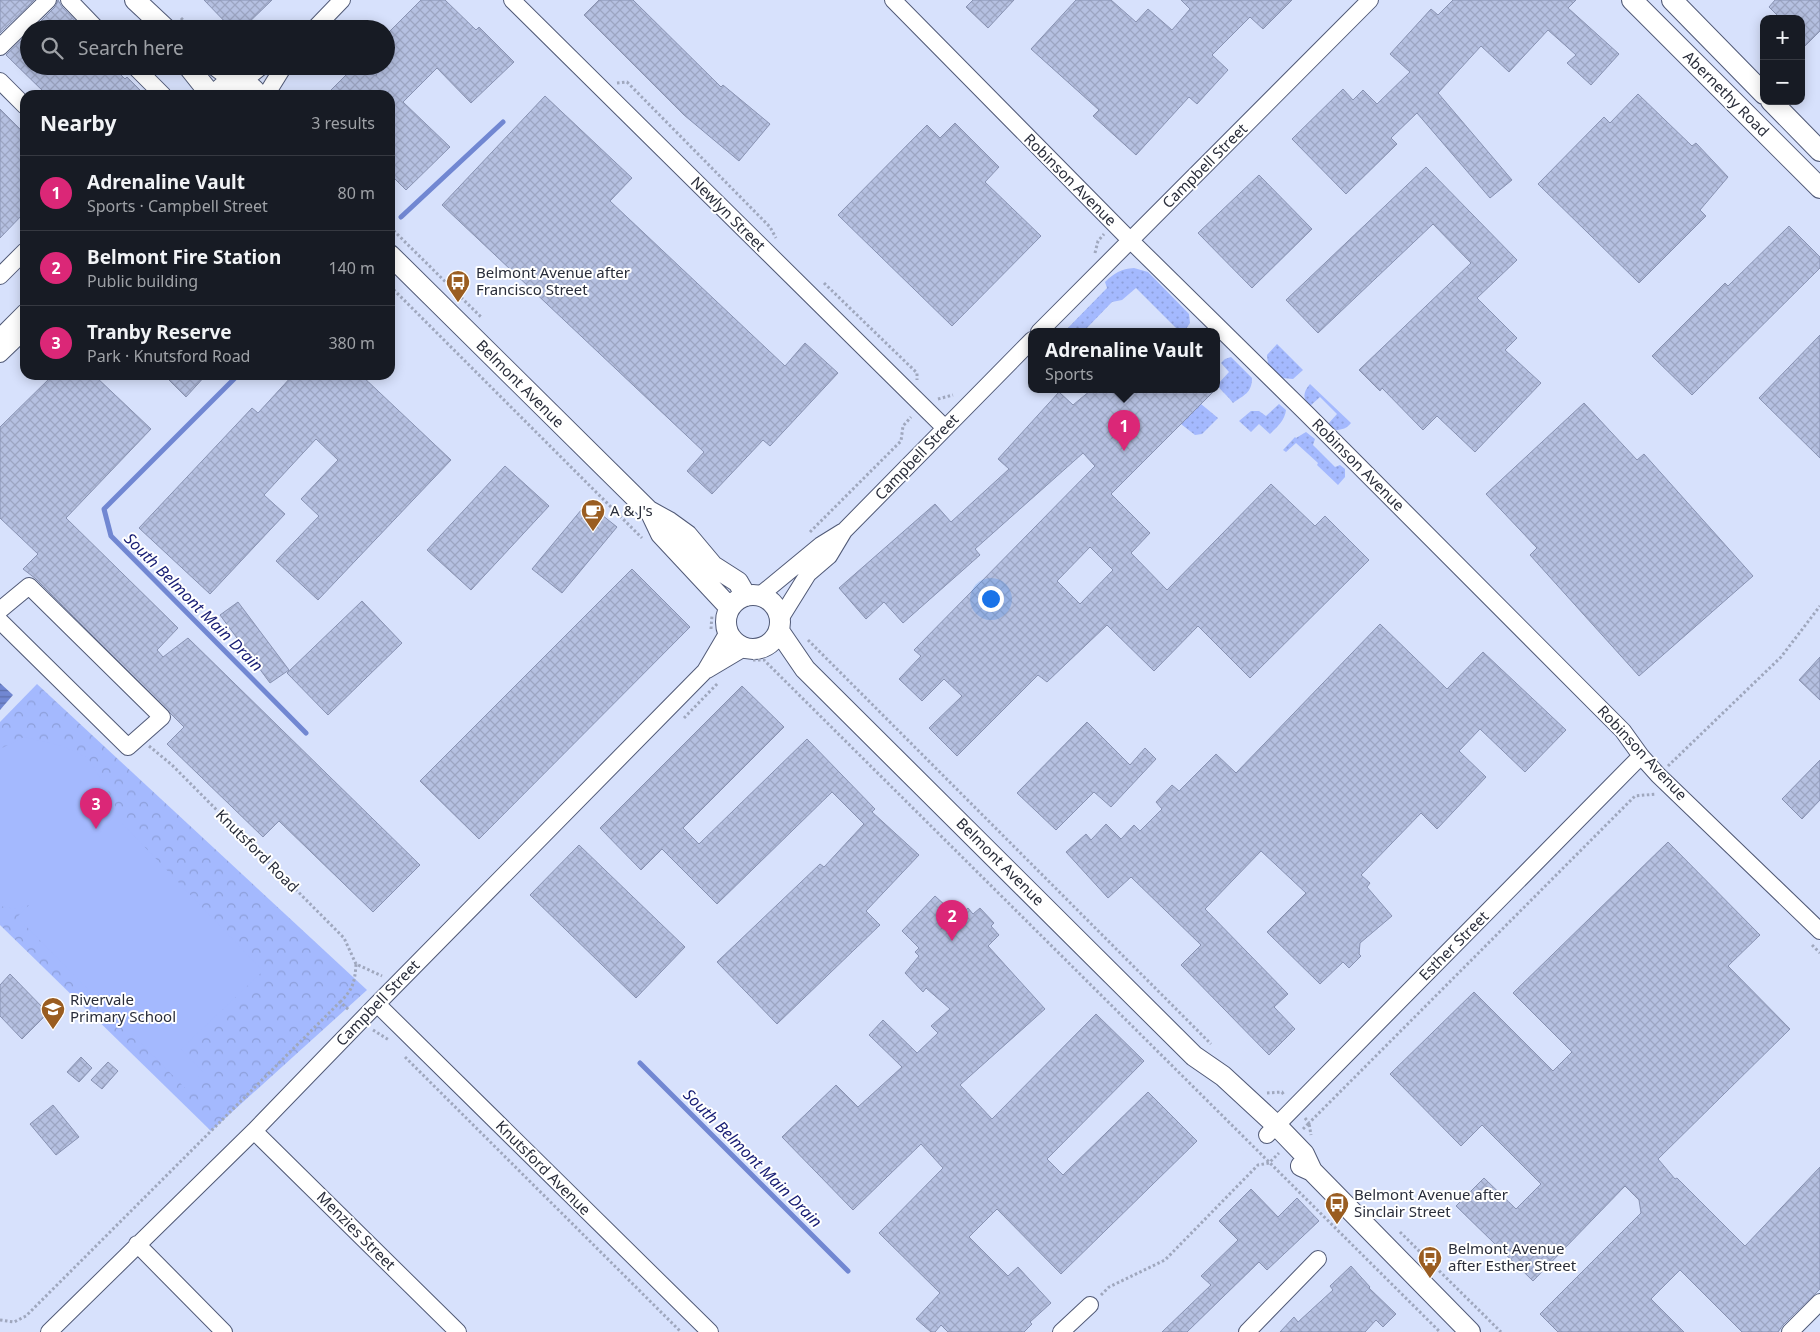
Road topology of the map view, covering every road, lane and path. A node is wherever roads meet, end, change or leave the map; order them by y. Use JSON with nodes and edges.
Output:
{"nodes":[{"id":1,"x":48,"y":0,"type":"edge"},
{"id":2,"x":69,"y":0,"type":"edge"},
{"id":3,"x":135,"y":0,"type":"edge"},
{"id":4,"x":342,"y":0,"type":"edge"},
{"id":5,"x":512,"y":0,"type":"edge"},
{"id":6,"x":893,"y":0,"type":"edge"},
{"id":7,"x":1370,"y":0,"type":"edge"},
{"id":8,"x":1632,"y":0,"type":"edge"},
{"id":9,"x":1672,"y":0,"type":"edge"},
{"id":10,"x":28,"y":20,"type":"edge"},
{"id":11,"x":88,"y":20,"type":"edge"},
{"id":12,"x":155,"y":20,"type":"edge"},
{"id":13,"x":323,"y":20,"type":"edge"},
{"id":14,"x":20,"y":27,"type":"edge"},
{"id":15,"x":0,"y":47,"type":"edge"},
{"id":16,"x":143,"y":75,"type":"edge"},
{"id":17,"x":195,"y":75,"type":"edge"},
{"id":18,"x":229,"y":75,"type":"edge"},
{"id":19,"x":249,"y":75,"type":"edge"},
{"id":20,"x":278,"y":75,"type":"edge"},
{"id":21,"x":0,"y":81,"type":"edge"},
{"id":22,"x":239,"y":82,"type":"junction"},
{"id":23,"x":609,"y":83,"type":"dead end"},
{"id":24,"x":158,"y":90,"type":"edge"},
{"id":25,"x":207,"y":90,"type":"edge"},
{"id":26,"x":219,"y":90,"type":"edge"},
{"id":27,"x":254,"y":90,"type":"edge"},
{"id":28,"x":269,"y":90,"type":"edge"},
{"id":29,"x":1760,"y":90,"type":"edge"},
{"id":30,"x":20,"y":101,"type":"edge"},
{"id":31,"x":1775,"y":105,"type":"edge"},
{"id":32,"x":1820,"y":152,"type":"edge"},
{"id":33,"x":1820,"y":188,"type":"edge"},
{"id":34,"x":395,"y":232,"type":"edge"},
{"id":35,"x":1130,"y":240,"type":"junction"},
{"id":36,"x":776,"y":245,"type":"dead end"},
{"id":37,"x":20,"y":260,"type":"edge"},
{"id":38,"x":395,"y":260,"type":"edge"},
{"id":39,"x":0,"y":276,"type":"edge"},
{"id":40,"x":822,"y":281,"type":"dead end"},
{"id":41,"x":395,"y":291,"type":"edge"},
{"id":42,"x":20,"y":317,"type":"edge"},
{"id":43,"x":489,"y":325,"type":"dead end"},
{"id":44,"x":1043,"y":328,"type":"edge"},
{"id":45,"x":1220,"y":328,"type":"edge"},
{"id":46,"x":1220,"y":328,"type":"edge"},
{"id":47,"x":20,"y":335,"type":"edge"},
{"id":48,"x":0,"y":336,"type":"edge"},
{"id":49,"x":1028,"y":344,"type":"edge"},
{"id":50,"x":0,"y":354,"type":"edge"},
{"id":51,"x":917,"y":381,"type":"dead end"},
{"id":52,"x":922,"y":405,"type":"junction"},
{"id":53,"x":945,"y":428,"type":"junction"},
{"id":54,"x":651,"y":513,"type":"junction"},
{"id":55,"x":844,"y":531,"type":"junction"},
{"id":56,"x":805,"y":537,"type":"dead end"},
{"id":57,"x":646,"y":542,"type":"dead end"},
{"id":58,"x":714,"y":590,"type":"junction"},
{"id":59,"x":753,"y":596,"type":"junction"},
{"id":60,"x":1820,"y":606,"type":"edge"},
{"id":61,"x":730,"y":608,"type":"junction"},
{"id":62,"x":0,"y":610,"type":"edge"},
{"id":63,"x":0,"y":621,"type":"edge"},
{"id":64,"x":780,"y":625,"type":"junction"},
{"id":65,"x":802,"y":633,"type":"dead end"},
{"id":66,"x":723,"y":640,"type":"junction"},
{"id":67,"x":752,"y":652,"type":"junction"},
{"id":68,"x":805,"y":669,"type":"junction"},
{"id":69,"x":705,"y":671,"type":"junction"},
{"id":70,"x":148,"y":746,"type":"dead end"},
{"id":71,"x":1640,"y":756,"type":"junction"},
{"id":72,"x":1658,"y":775,"type":"junction"},
{"id":73,"x":1660,"y":794,"type":"dead end"},
{"id":74,"x":1813,"y":935,"type":"edge"},
{"id":75,"x":1820,"y":953,"type":"edge"},
{"id":76,"x":356,"y":964,"type":"dead end"},
{"id":77,"x":377,"y":1004,"type":"junction"},
{"id":78,"x":360,"y":1021,"type":"junction"},
{"id":79,"x":394,"y":1046,"type":"dead end"},
{"id":80,"x":1217,"y":1051,"type":"dead end"},
{"id":81,"x":401,"y":1053,"type":"dead end"},
{"id":82,"x":1260,"y":1093,"type":"dead end"},
{"id":83,"x":1295,"y":1106,"type":"junction"},
{"id":84,"x":1310,"y":1123,"type":"junction"},
{"id":85,"x":1272,"y":1130,"type":"junction"},
{"id":86,"x":254,"y":1131,"type":"junction"},
{"id":87,"x":1311,"y":1138,"type":"dead end"},
{"id":88,"x":1281,"y":1151,"type":"junction"},
{"id":89,"x":1396,"y":1229,"type":"dead end"},
{"id":90,"x":137,"y":1244,"type":"junction"},
{"id":91,"x":1318,"y":1259,"type":"dead end"},
{"id":92,"x":1109,"y":1287,"type":"dead end"},
{"id":93,"x":1820,"y":1302,"type":"edge"},
{"id":94,"x":1090,"y":1305,"type":"dead end"},
{"id":95,"x":0,"y":1320,"type":"edge"},
{"id":96,"x":48,"y":1332,"type":"edge"},
{"id":97,"x":224,"y":1332,"type":"edge"},
{"id":98,"x":458,"y":1332,"type":"edge"},
{"id":99,"x":681,"y":1332,"type":"edge"},
{"id":100,"x":710,"y":1332,"type":"edge"},
{"id":101,"x":1060,"y":1332,"type":"edge"},
{"id":102,"x":1247,"y":1332,"type":"edge"},
{"id":103,"x":1440,"y":1332,"type":"edge"},
{"id":104,"x":1470,"y":1332,"type":"edge"},
{"id":105,"x":1500,"y":1332,"type":"edge"},
{"id":106,"x":1790,"y":1332,"type":"edge"}],
"edges":[{"from":1,"to":10,"type":"street"},
{"from":2,"to":11,"type":"street"},
{"from":3,"to":12,"type":"main road"},
{"from":4,"to":13,"type":"street"},
{"from":5,"to":52,"type":"street","name":"Newlyn Street"},
{"from":6,"to":35,"type":"street","name":"Robinson Avenue"},
{"from":7,"to":35,"type":"street","name":"Campbell Street"},
{"from":8,"to":33,"type":"main road","name":"Abernethy Road"},
{"from":9,"to":29,"type":"main road","name":"Abernethy Road"},
{"from":14,"to":15,"type":"street"},
{"from":16,"to":24,"type":"street"},
{"from":17,"to":25,"type":"main road"},
{"from":18,"to":22,"type":"main road"},
{"from":19,"to":22,"type":"street"},
{"from":20,"to":28,"type":"street"},
{"from":21,"to":30,"type":"street"},
{"from":22,"to":26,"type":"main road"},
{"from":22,"to":27,"type":"main road"},
{"from":23,"to":36,"type":"path"},
{"from":31,"to":32,"type":"main road","name":"Abernethy Road"},
{"from":34,"to":43,"type":"path"},
{"from":35,"to":44,"type":"street","name":"Campbell Street"},
{"from":35,"to":46,"type":"street","name":"Robinson Avenue"},
{"from":37,"to":39,"type":"street"},
{"from":38,"to":54,"type":"main road","name":"Belmont Avenue"},
{"from":40,"to":51,"type":"path"},
{"from":41,"to":57,"type":"path"},
{"from":42,"to":48,"type":"street"},
{"from":45,"to":71,"type":"street","name":"Robinson Avenue"},
{"from":47,"to":50,"type":"street"},
{"from":49,"to":53,"type":"street","name":"Campbell Street"},
{"from":52,"to":53,"type":"street","name":"Newlyn Street"},
{"from":52,"to":56,"type":"path"},
{"from":53,"to":55,"type":"street","name":"Campbell Street"},
{"from":54,"to":58,"type":"main road","name":"Belmont Avenue"},
{"from":54,"to":59,"type":"main road","name":"Belmont Avenue"},
{"from":55,"to":59,"type":"street","name":"Campbell Street"},
{"from":55,"to":64,"type":"street","name":"Campbell Street"},
{"from":58,"to":61,"type":"main road","name":"Belmont Avenue"},
{"from":58,"to":66,"type":"path"},
{"from":59,"to":61,"type":"main road"},
{"from":59,"to":64,"type":"main road"},
{"from":60,"to":72,"type":"path"},
{"from":61,"to":66,"type":"main road"},
{"from":62,"to":63,"type":"street"},
{"from":64,"to":67,"type":"main road"},
{"from":64,"to":68,"type":"main road","name":"Belmont Avenue"},
{"from":65,"to":80,"type":"path"},
{"from":66,"to":67,"type":"main road"},
{"from":66,"to":69,"type":"street","name":"Campbell Street"},
{"from":67,"to":68,"type":"main road","name":"Belmont Avenue"},
{"from":67,"to":69,"type":"street","name":"Campbell Street"},
{"from":67,"to":88,"type":"path"},
{"from":68,"to":85,"type":"main road","name":"Belmont Avenue"},
{"from":69,"to":77,"type":"street","name":"Campbell Street"},
{"from":70,"to":76,"type":"path","name":"Knutsford Road"},
{"from":71,"to":72,"type":"street","name":"Robinson Avenue"},
{"from":71,"to":83,"type":"street","name":"Esther Street"},
{"from":72,"to":74,"type":"street","name":"Robinson Avenue"},
{"from":73,"to":84,"type":"path"},
{"from":74,"to":75,"type":"path"},
{"from":77,"to":78,"type":"street","name":"Campbell Street"},
{"from":77,"to":100,"type":"street","name":"Knutsford Avenue"},
{"from":78,"to":79,"type":"path"},
{"from":78,"to":86,"type":"street","name":"Campbell Street"},
{"from":78,"to":95,"type":"path"},
{"from":81,"to":99,"type":"path"},
{"from":82,"to":83,"type":"path"},
{"from":83,"to":84,"type":"path"},
{"from":83,"to":85,"type":"street","name":"Esther Street"},
{"from":84,"to":87,"type":"path"},
{"from":84,"to":88,"type":"path"},
{"from":85,"to":88,"type":"main road","name":"Belmont Avenue"},
{"from":86,"to":90,"type":"street","name":"Campbell Street"},
{"from":86,"to":98,"type":"street","name":"Menzies Street"},
{"from":88,"to":92,"type":"path"},
{"from":88,"to":103,"type":"path"},
{"from":88,"to":104,"type":"main road","name":"Belmont Avenue"},
{"from":89,"to":105,"type":"path"},
{"from":90,"to":96,"type":"street","name":"Campbell Street"},
{"from":90,"to":97,"type":"street"},
{"from":91,"to":102,"type":"street"},
{"from":93,"to":106,"type":"street"},
{"from":94,"to":101,"type":"street"}]}
